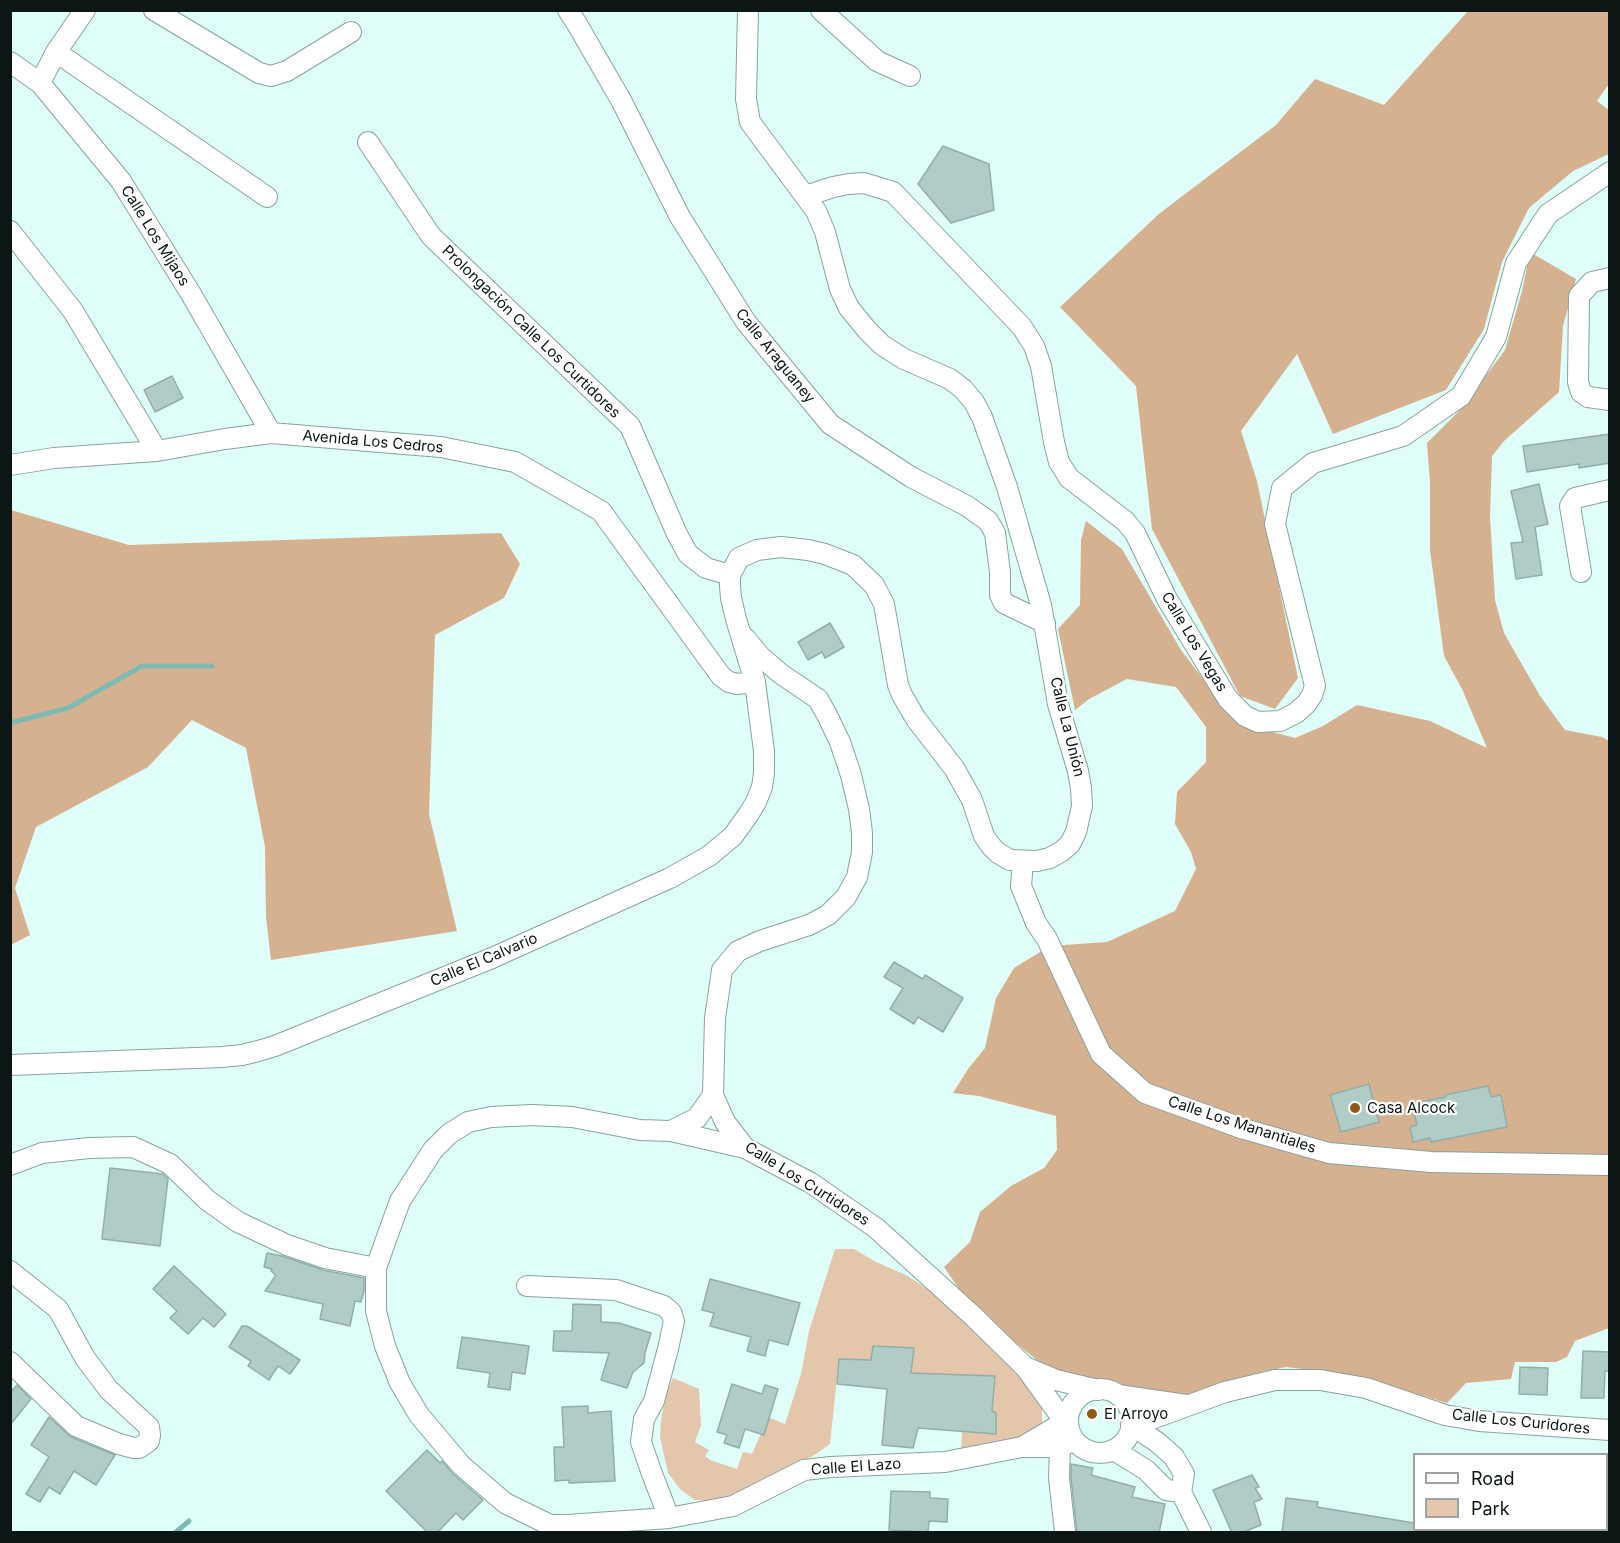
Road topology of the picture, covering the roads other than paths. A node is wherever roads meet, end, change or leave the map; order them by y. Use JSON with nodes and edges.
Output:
{"nodes":[{"id":1,"x":85,"y":10,"type":"edge"},
{"id":2,"x":154,"y":10,"type":"edge"},
{"id":3,"x":568,"y":10,"type":"edge"},
{"id":4,"x":748,"y":10,"type":"edge"},
{"id":5,"x":821,"y":10,"type":"edge"},
{"id":6,"x":351,"y":32,"type":"dead end"},
{"id":7,"x":56,"y":52,"type":"junction"},
{"id":8,"x":10,"y":62,"type":"edge"},
{"id":9,"x":910,"y":76,"type":"dead end"},
{"id":10,"x":40,"y":82,"type":"junction"},
{"id":11,"x":368,"y":142,"type":"dead end"},
{"id":12,"x":1610,"y":172,"type":"edge"},
{"id":13,"x":806,"y":196,"type":"junction"},
{"id":14,"x":267,"y":197,"type":"dead end"},
{"id":15,"x":10,"y":231,"type":"edge"},
{"id":16,"x":1610,"y":278,"type":"edge"},
{"id":17,"x":1610,"y":400,"type":"edge"},
{"id":18,"x":271,"y":433,"type":"junction"},
{"id":19,"x":157,"y":451,"type":"junction"},
{"id":20,"x":10,"y":465,"type":"edge"},
{"id":21,"x":1610,"y":490,"type":"edge"},
{"id":22,"x":1581,"y":572,"type":"dead end"},
{"id":23,"x":730,"y":575,"type":"junction"},
{"id":24,"x":1045,"y":623,"type":"junction"},
{"id":25,"x":741,"y":633,"type":"junction"},
{"id":26,"x":781,"y":674,"type":"junction"},
{"id":27,"x":755,"y":682,"type":"junction"},
{"id":28,"x":1023,"y":861,"type":"junction"},
{"id":29,"x":10,"y":1065,"type":"edge"},
{"id":30,"x":713,"y":1095,"type":"junction"},
{"id":31,"x":671,"y":1131,"type":"junction"},
{"id":32,"x":745,"y":1148,"type":"junction"},
{"id":33,"x":10,"y":1165,"type":"edge"},
{"id":34,"x":1610,"y":1165,"type":"edge"},
{"id":35,"x":376,"y":1268,"type":"junction"},
{"id":36,"x":10,"y":1271,"type":"edge"},
{"id":37,"x":528,"y":1286,"type":"dead end"},
{"id":38,"x":10,"y":1362,"type":"edge"},
{"id":39,"x":1025,"y":1367,"type":"junction"},
{"id":40,"x":1098,"y":1390,"type":"junction"},
{"id":41,"x":1118,"y":1395,"type":"junction"},
{"id":42,"x":1189,"y":1405,"type":"junction"},
{"id":43,"x":1132,"y":1424,"type":"junction"},
{"id":44,"x":1610,"y":1430,"type":"edge"},
{"id":45,"x":1067,"y":1432,"type":"junction"},
{"id":46,"x":1114,"y":1450,"type":"junction"},
{"id":47,"x":1181,"y":1492,"type":"junction"},
{"id":48,"x":669,"y":1518,"type":"junction"},
{"id":49,"x":1065,"y":1533,"type":"edge"},
{"id":50,"x":1201,"y":1533,"type":"edge"}],
"edges":[{"from":1,"to":7,"type":"street"},
{"from":2,"to":6,"type":"street"},
{"from":3,"to":24,"type":"street","name":"Calle Araguaney"},
{"from":4,"to":13,"type":"street","name":"Calle La Unión"},
{"from":5,"to":9,"type":"street"},
{"from":7,"to":10,"type":"street"},
{"from":7,"to":14,"type":"street"},
{"from":8,"to":10,"type":"street","name":"Calle Los Mijaos"},
{"from":10,"to":18,"type":"street","name":"Calle Los Mijaos"},
{"from":11,"to":23,"type":"street","name":"Prolongación Calle Los Curtidores"},
{"from":12,"to":13,"type":"street","name":"Calle Los Vegas"},
{"from":13,"to":24,"type":"street","name":"Calle La Unión"},
{"from":15,"to":19,"type":"street"},
{"from":16,"to":17,"type":"street"},
{"from":18,"to":19,"type":"street","name":"Avenida Los Cedros"},
{"from":18,"to":27,"type":"street","name":"Avenida Los Cedros"},
{"from":19,"to":20,"type":"street","name":"Avenida Los Cedros"},
{"from":21,"to":22,"type":"street"},
{"from":23,"to":25,"type":"street"},
{"from":23,"to":28,"type":"street","name":"Calle La Unión"},
{"from":24,"to":28,"type":"street","name":"Calle La Unión"},
{"from":25,"to":26,"type":"street","name":"Calle Los Curtidores"},
{"from":25,"to":27,"type":"street","name":"Calle El Calvario"},
{"from":26,"to":27,"type":"street"},
{"from":26,"to":30,"type":"street","name":"Calle Los Curtidores"},
{"from":27,"to":29,"type":"street","name":"Calle El Calvario"},
{"from":28,"to":34,"type":"street","name":"Calle Los Manantiales"},
{"from":30,"to":31,"type":"street"},
{"from":30,"to":32,"type":"street","name":"Calle Los Curtidores"},
{"from":31,"to":32,"type":"street","name":"Calle El Lazo"},
{"from":31,"to":35,"type":"street","name":"Calle El Lazo"},
{"from":32,"to":39,"type":"street","name":"Calle Los Curtidores"},
{"from":33,"to":35,"type":"street"},
{"from":35,"to":48,"type":"street","name":"Calle El Lazo"},
{"from":36,"to":38,"type":"street"},
{"from":37,"to":48,"type":"street"},
{"from":39,"to":40,"type":"street","name":"Calle Los Curtidores"},
{"from":39,"to":45,"type":"street","name":"Calle Los Curtidores"},
{"from":40,"to":41,"type":"street"},
{"from":40,"to":45,"type":"street"},
{"from":41,"to":42,"type":"street"},
{"from":41,"to":43,"type":"street"},
{"from":42,"to":43,"type":"street"},
{"from":42,"to":44,"type":"street","name":"Calle Los Curidores"},
{"from":43,"to":46,"type":"street"},
{"from":43,"to":47,"type":"street"},
{"from":45,"to":46,"type":"street"},
{"from":45,"to":48,"type":"street","name":"Calle El Lazo"},
{"from":45,"to":49,"type":"street"},
{"from":46,"to":47,"type":"street"},
{"from":47,"to":50,"type":"street"}]}
